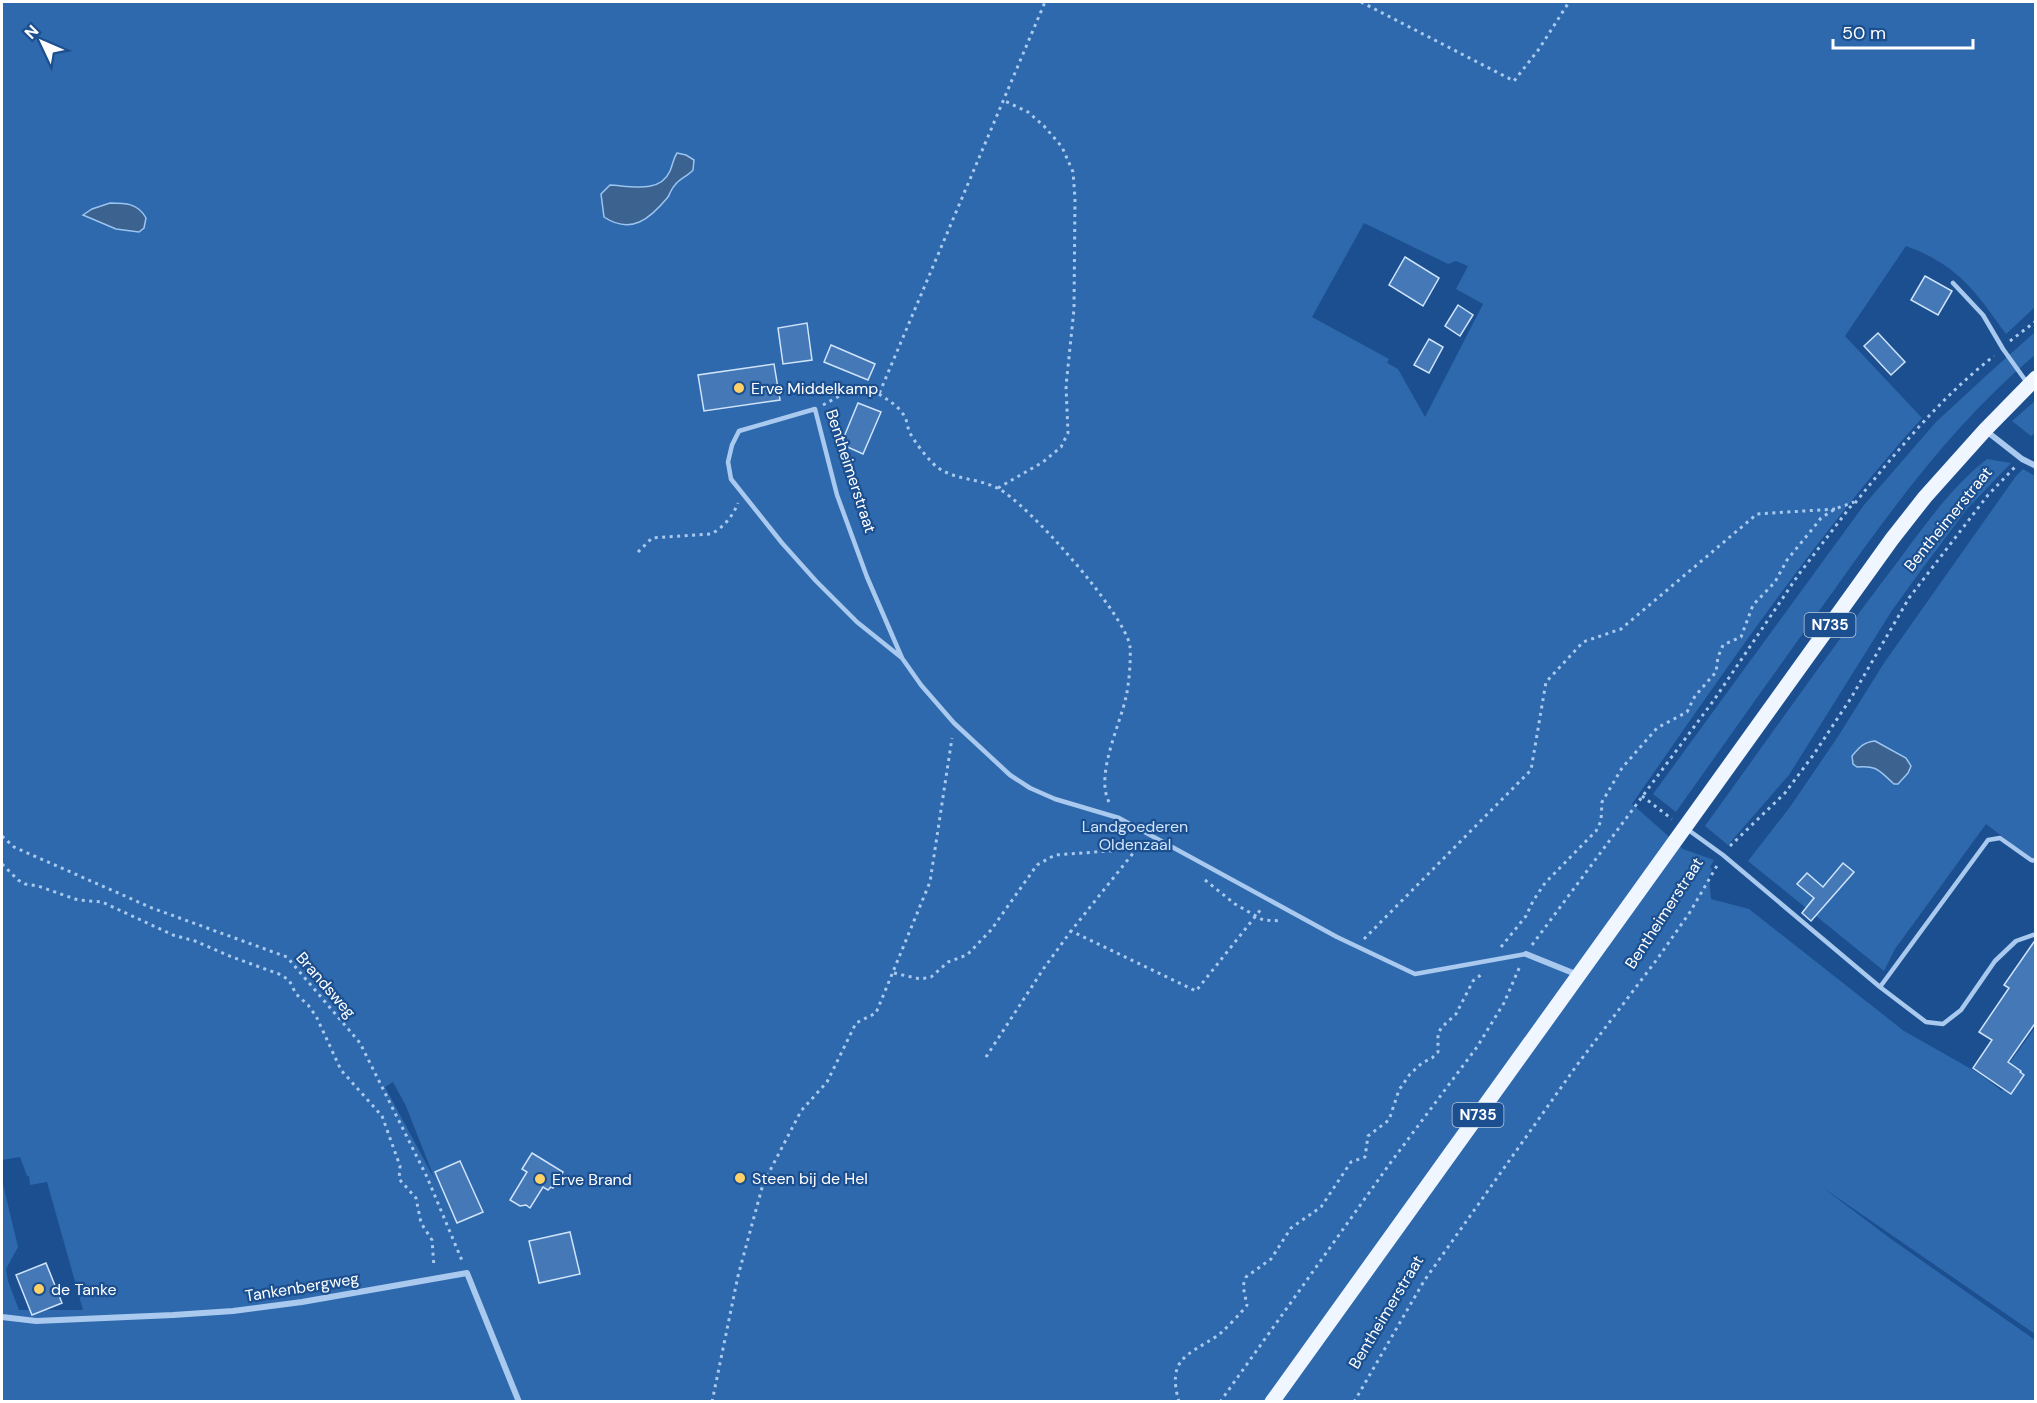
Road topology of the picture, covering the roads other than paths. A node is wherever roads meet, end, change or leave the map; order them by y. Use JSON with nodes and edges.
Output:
{"nodes":[{"id":1,"x":1953,"y":283,"type":"dead end"},
{"id":2,"x":2032,"y":381,"type":"edge"},
{"id":3,"x":1984,"y":430,"type":"junction"},
{"id":4,"x":2036,"y":466,"type":"edge"},
{"id":5,"x":902,"y":658,"type":"junction"},
{"id":6,"x":1685,"y":828,"type":"junction"},
{"id":7,"x":2036,"y":861,"type":"edge"},
{"id":8,"x":2036,"y":934,"type":"edge"},
{"id":9,"x":1526,"y":954,"type":"joint"},
{"id":10,"x":1578,"y":975,"type":"junction"},
{"id":11,"x":1880,"y":987,"type":"junction"},
{"id":12,"x":2,"y":1317,"type":"edge"},
{"id":13,"x":519,"y":1401,"type":"edge"},
{"id":14,"x":1272,"y":1401,"type":"edge"}],
"edges":[{"from":1,"to":2,"type":"lane"},
{"from":2,"to":3,"type":"main road","name":"Bentheimerstraat","number":"N735"},
{"from":3,"to":4,"type":"street"},
{"from":3,"to":6,"type":"main road","name":"Bentheimerstraat","number":"N735"},
{"from":5,"to":5,"type":"lane","name":"Bentheimerstraat"},
{"from":5,"to":9,"type":"lane","name":"Bentheimerstraat"},
{"from":6,"to":10,"type":"main road","name":"Bentheimerstraat","number":"N735"},
{"from":6,"to":11,"type":"lane"},
{"from":7,"to":11,"type":"lane"},
{"from":8,"to":11,"type":"lane"},
{"from":9,"to":10,"type":"street"},
{"from":10,"to":14,"type":"main road","name":"Bentheimerstraat","number":"N735"},
{"from":12,"to":13,"type":"street","name":"Tankenbergweg"}]}
